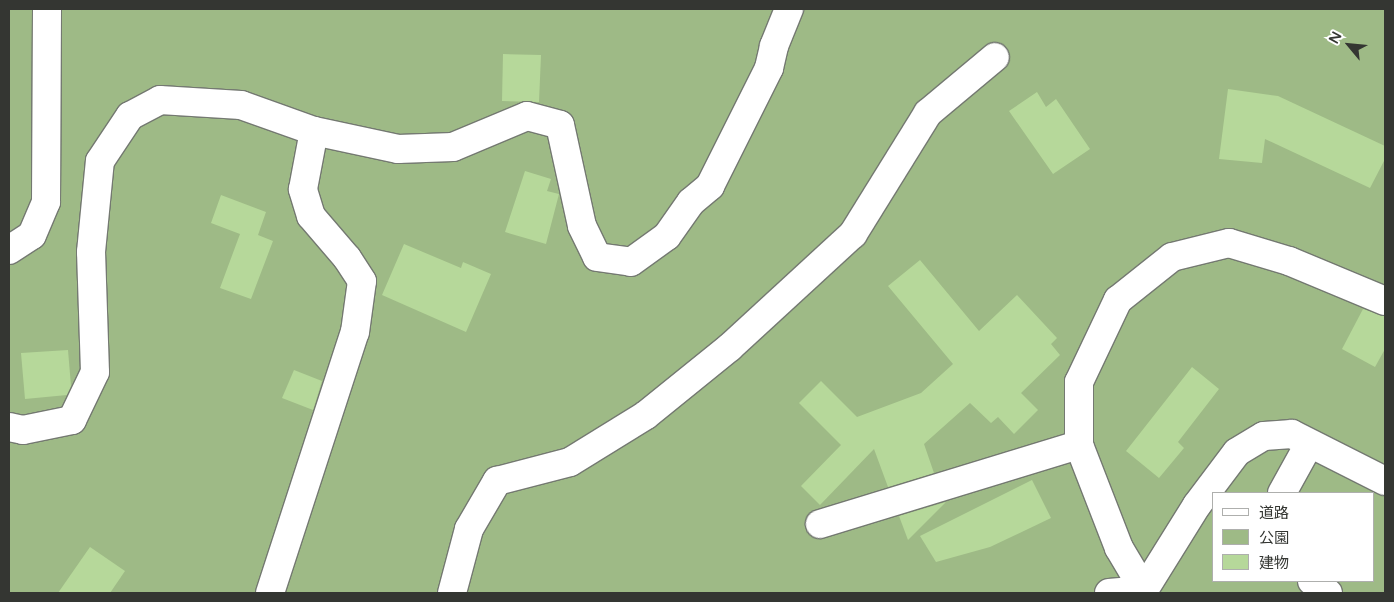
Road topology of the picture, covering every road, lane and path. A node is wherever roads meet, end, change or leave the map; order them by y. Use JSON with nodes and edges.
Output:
{"nodes":[{"id":1,"x":47,"y":9,"type":"edge"},
{"id":2,"x":789,"y":9,"type":"edge"},
{"id":3,"x":994,"y":57,"type":"dead end"},
{"id":4,"x":314,"y":131,"type":"junction"},
{"id":5,"x":9,"y":250,"type":"edge"},
{"id":6,"x":1385,"y":301,"type":"edge"},
{"id":7,"x":9,"y":427,"type":"edge"},
{"id":8,"x":1310,"y":444,"type":"junction"},
{"id":9,"x":1079,"y":445,"type":"junction"},
{"id":10,"x":1385,"y":481,"type":"edge"},
{"id":11,"x":1283,"y":492,"type":"edge"},
{"id":12,"x":820,"y":524,"type":"dead end"},
{"id":13,"x":1313,"y":582,"type":"edge"},
{"id":14,"x":1144,"y":590,"type":"junction"},
{"id":15,"x":270,"y":593,"type":"edge"},
{"id":16,"x":452,"y":593,"type":"edge"},
{"id":17,"x":1109,"y":593,"type":"edge"},
{"id":18,"x":1328,"y":593,"type":"edge"}],
"edges":[{"from":1,"to":5,"type":"street"},
{"from":2,"to":4,"type":"street"},
{"from":3,"to":16,"type":"street"},
{"from":4,"to":7,"type":"street"},
{"from":4,"to":15,"type":"street"},
{"from":6,"to":9,"type":"street"},
{"from":8,"to":10,"type":"street"},
{"from":8,"to":11,"type":"street"},
{"from":8,"to":14,"type":"street"},
{"from":9,"to":12,"type":"street"},
{"from":9,"to":14,"type":"street"},
{"from":13,"to":18,"type":"street"},
{"from":14,"to":17,"type":"street"}]}
